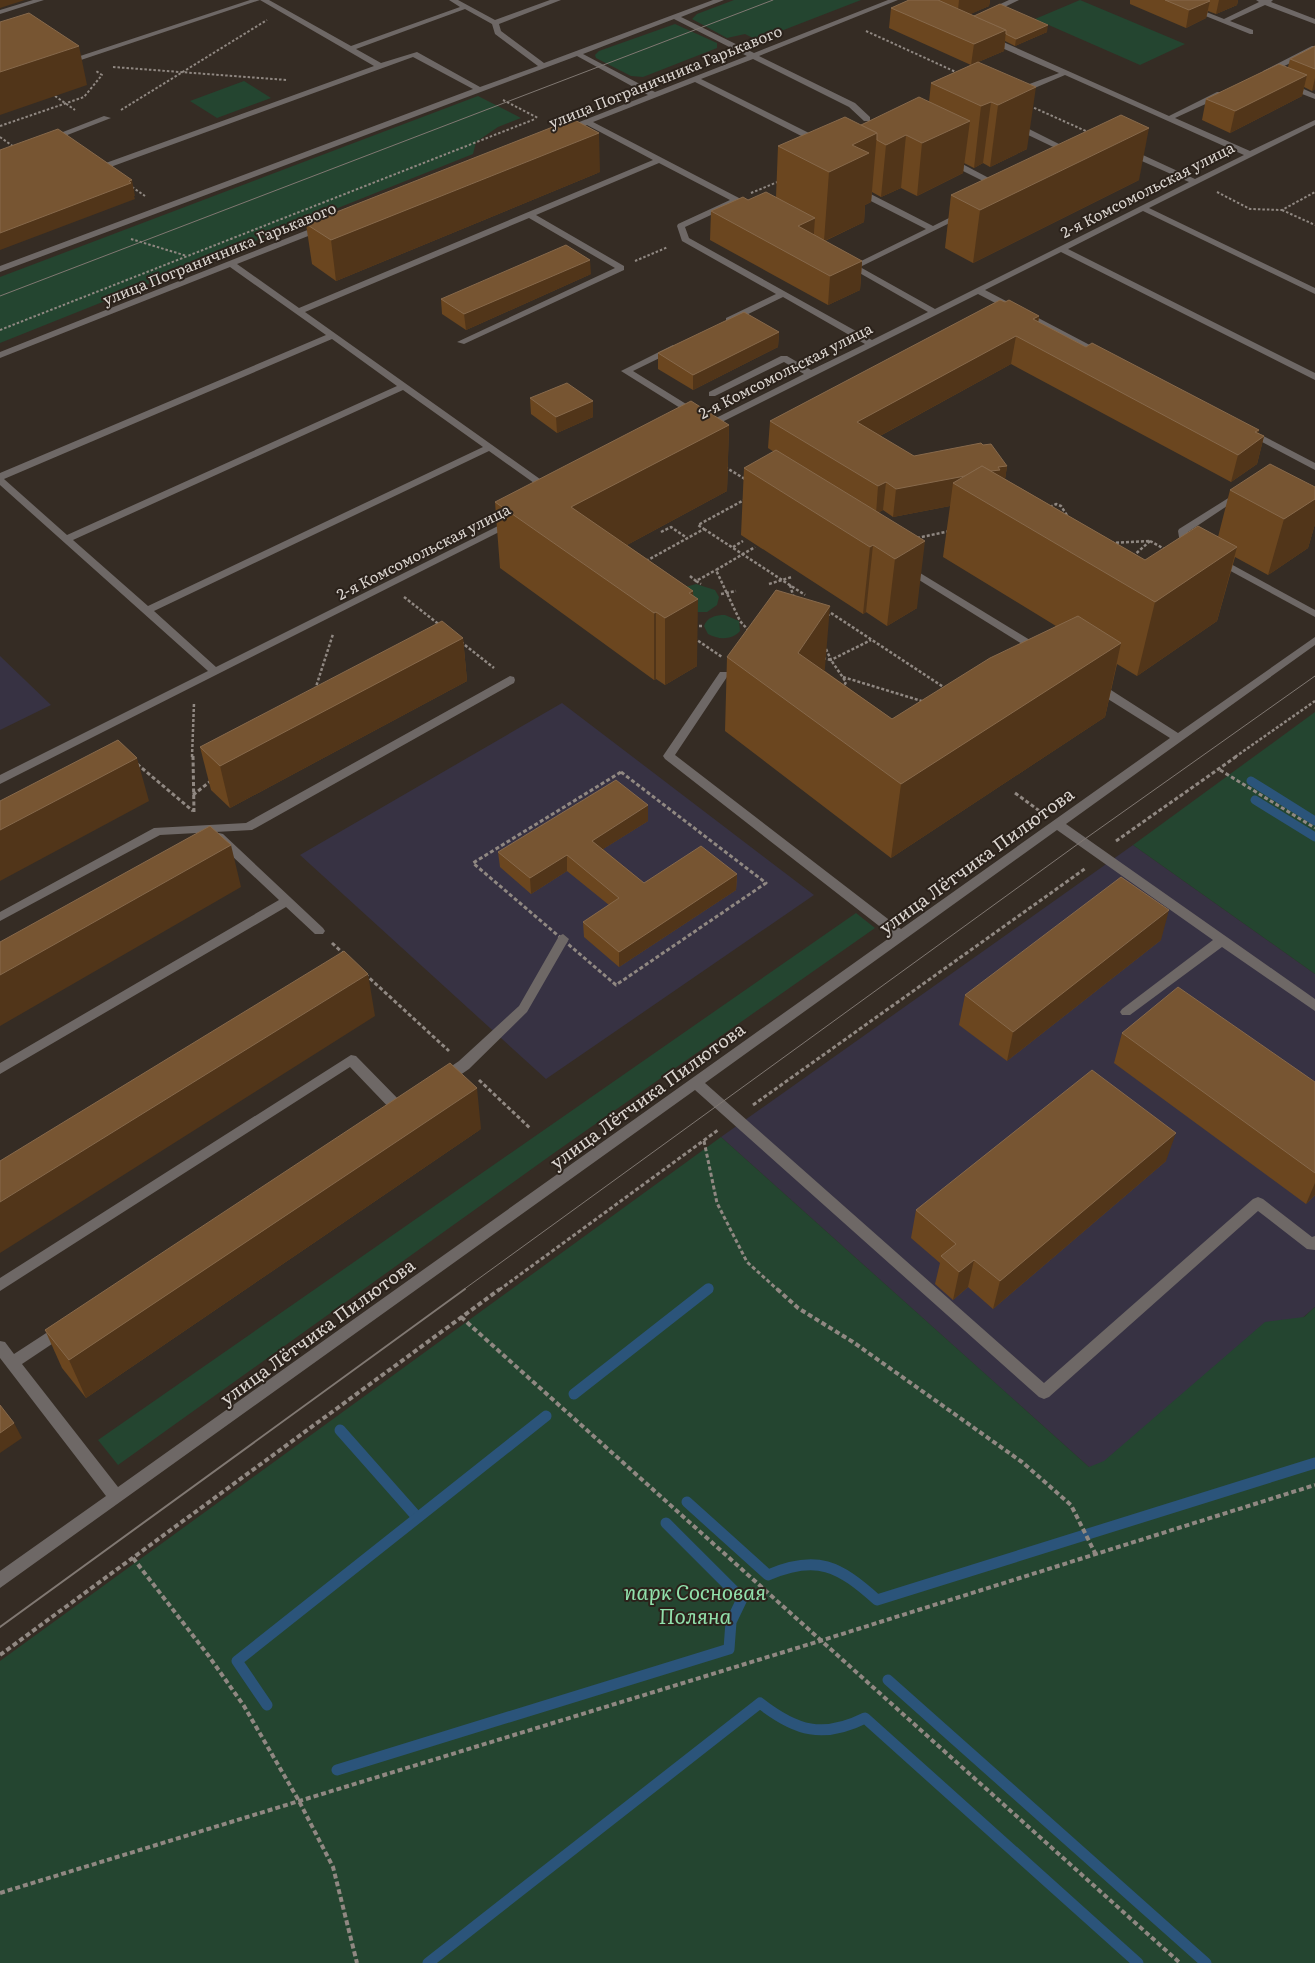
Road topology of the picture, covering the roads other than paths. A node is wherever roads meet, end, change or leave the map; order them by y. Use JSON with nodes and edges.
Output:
{"nodes":[{"id":1,"x":40,"y":0,"type":"edge"},
{"id":2,"x":257,"y":0,"type":"edge"},
{"id":3,"x":264,"y":0,"type":"edge"},
{"id":4,"x":453,"y":0,"type":"edge"},
{"id":5,"x":557,"y":0,"type":"edge"},
{"id":6,"x":720,"y":0,"type":"edge"},
{"id":7,"x":894,"y":0,"type":"edge"},
{"id":8,"x":1016,"y":0,"type":"edge"},
{"id":9,"x":1170,"y":0,"type":"edge"},
{"id":10,"x":1265,"y":1,"type":"edge"},
{"id":11,"x":465,"y":7,"type":"junction"},
{"id":12,"x":0,"y":12,"type":"edge"},
{"id":13,"x":982,"y":14,"type":"edge"},
{"id":14,"x":675,"y":17,"type":"junction"},
{"id":15,"x":495,"y":22,"type":"junction"},
{"id":16,"x":1223,"y":22,"type":"junction"},
{"id":17,"x":1315,"y":22,"type":"edge"},
{"id":18,"x":1250,"y":32,"type":"dead end"},
{"id":19,"x":984,"y":37,"type":"edge"},
{"id":20,"x":1315,"y":48,"type":"edge"},
{"id":21,"x":350,"y":49,"type":"junction"},
{"id":22,"x":577,"y":53,"type":"junction"},
{"id":23,"x":753,"y":56,"type":"junction"},
{"id":24,"x":59,"y":59,"type":"edge"},
{"id":25,"x":380,"y":66,"type":"junction"},
{"id":26,"x":543,"y":66,"type":"junction"},
{"id":27,"x":1064,"y":73,"type":"junction"},
{"id":28,"x":1270,"y":78,"type":"edge"},
{"id":29,"x":695,"y":79,"type":"junction"},
{"id":30,"x":1279,"y":82,"type":"edge"},
{"id":31,"x":1027,"y":88,"type":"edge"},
{"id":32,"x":480,"y":90,"type":"junction"},
{"id":33,"x":1227,"y":90,"type":"edge"},
{"id":34,"x":654,"y":95,"type":"junction"},
{"id":35,"x":1315,"y":97,"type":"edge"},
{"id":36,"x":107,"y":118,"type":"road end"},
{"id":37,"x":1168,"y":118,"type":"junction"},
{"id":38,"x":867,"y":119,"type":"dead end"},
{"id":39,"x":1004,"y":121,"type":"edge"},
{"id":40,"x":587,"y":122,"type":"junction"},
{"id":41,"x":1315,"y":122,"type":"edge"},
{"id":42,"x":557,"y":134,"type":"edge"},
{"id":43,"x":58,"y":136,"type":"junction"},
{"id":44,"x":65,"y":141,"type":"edge"},
{"id":45,"x":1111,"y":143,"type":"edge"},
{"id":46,"x":827,"y":146,"type":"edge"},
{"id":47,"x":18,"y":150,"type":"edge"},
{"id":48,"x":1249,"y":154,"type":"junction"},
{"id":49,"x":88,"y":156,"type":"edge"},
{"id":50,"x":1082,"y":157,"type":"edge"},
{"id":51,"x":942,"y":158,"type":"edge"},
{"id":52,"x":660,"y":160,"type":"junction"},
{"id":53,"x":1195,"y":182,"type":"junction"},
{"id":54,"x":847,"y":185,"type":"edge"},
{"id":55,"x":1011,"y":191,"type":"edge"},
{"id":56,"x":736,"y":200,"type":"junction"},
{"id":57,"x":744,"y":205,"type":"edge"},
{"id":58,"x":1142,"y":208,"type":"junction"},
{"id":59,"x":968,"y":212,"type":"edge"},
{"id":60,"x":530,"y":215,"type":"junction"},
{"id":61,"x":330,"y":224,"type":"edge"},
{"id":62,"x":933,"y":229,"type":"junction"},
{"id":63,"x":1061,"y":249,"type":"junction"},
{"id":64,"x":230,"y":263,"type":"junction"},
{"id":65,"x":0,"y":269,"type":"edge"},
{"id":66,"x":980,"y":291,"type":"junction"},
{"id":67,"x":1315,"y":291,"type":"edge"},
{"id":68,"x":783,"y":294,"type":"junction"},
{"id":69,"x":300,"y":311,"type":"junction"},
{"id":70,"x":934,"y":312,"type":"junction"},
{"id":71,"x":722,"y":324,"type":"edge"},
{"id":72,"x":334,"y":335,"type":"junction"},
{"id":73,"x":461,"y":342,"type":"dead end"},
{"id":74,"x":872,"y":344,"type":"junction"},
{"id":75,"x":678,"y":345,"type":"edge"},
{"id":76,"x":0,"y":355,"type":"edge"},
{"id":77,"x":1112,"y":360,"type":"edge"},
{"id":78,"x":811,"y":374,"type":"junction"},
{"id":79,"x":1315,"y":377,"type":"edge"},
{"id":80,"x":405,"y":386,"type":"junction"},
{"id":81,"x":712,"y":394,"type":"dead end"},
{"id":82,"x":712,"y":424,"type":"junction"},
{"id":83,"x":1244,"y":430,"type":"edge"},
{"id":84,"x":696,"y":431,"type":"edge"},
{"id":85,"x":490,"y":447,"type":"junction"},
{"id":86,"x":1315,"y":467,"type":"edge"},
{"id":87,"x":0,"y":479,"type":"edge"},
{"id":88,"x":562,"y":499,"type":"edge"},
{"id":89,"x":1248,"y":510,"type":"edge"},
{"id":90,"x":518,"y":520,"type":"edge"},
{"id":91,"x":66,"y":539,"type":"junction"},
{"id":92,"x":900,"y":564,"type":"edge"},
{"id":93,"x":146,"y":611,"type":"junction"},
{"id":94,"x":1315,"y":614,"type":"edge"},
{"id":95,"x":1315,"y":640,"type":"edge"},
{"id":96,"x":1052,"y":659,"type":"edge"},
{"id":97,"x":215,"y":672,"type":"junction"},
{"id":98,"x":724,"y":674,"type":"road end"},
{"id":99,"x":510,"y":680,"type":"road end"},
{"id":100,"x":1085,"y":680,"type":"edge"},
{"id":101,"x":1178,"y":738,"type":"junction"},
{"id":102,"x":0,"y":780,"type":"edge"},
{"id":103,"x":1058,"y":824,"type":"junction"},
{"id":104,"x":210,"y":829,"type":"junction"},
{"id":105,"x":287,"y":901,"type":"junction"},
{"id":106,"x":0,"y":917,"type":"edge"},
{"id":107,"x":319,"y":931,"type":"road end"},
{"id":108,"x":901,"y":936,"type":"junction"},
{"id":109,"x":563,"y":939,"type":"road end"},
{"id":110,"x":1221,"y":941,"type":"junction"},
{"id":111,"x":1315,"y":1006,"type":"edge"},
{"id":112,"x":1126,"y":1012,"type":"dead end"},
{"id":113,"x":0,"y":1069,"type":"edge"},
{"id":114,"x":696,"y":1083,"type":"junction"},
{"id":115,"x":432,"y":1087,"type":"edge"},
{"id":116,"x":400,"y":1110,"type":"edge"},
{"id":117,"x":1315,"y":1242,"type":"edge"},
{"id":118,"x":0,"y":1285,"type":"edge"},
{"id":119,"x":78,"y":1320,"type":"edge"},
{"id":120,"x":0,"y":1348,"type":"edge"},
{"id":121,"x":12,"y":1363,"type":"junction"},
{"id":122,"x":116,"y":1497,"type":"junction"},
{"id":123,"x":0,"y":1580,"type":"edge"}],
"edges":[{"from":1,"to":12,"type":"street"},
{"from":2,"to":24,"type":"street"},
{"from":3,"to":21,"type":"street"},
{"from":4,"to":11,"type":"street"},
{"from":5,"to":15,"type":"street"},
{"from":6,"to":14,"type":"street"},
{"from":7,"to":23,"type":"street","name":"улица Пограничника Гарькавого"},
{"from":8,"to":13,"type":"street"},
{"from":9,"to":16,"type":"street"},
{"from":10,"to":16,"type":"street"},
{"from":10,"to":17,"type":"street"},
{"from":11,"to":15,"type":"street"},
{"from":11,"to":21,"type":"street"},
{"from":14,"to":22,"type":"street"},
{"from":14,"to":23,"type":"street"},
{"from":15,"to":26,"type":"street"},
{"from":16,"to":18,"type":"street"},
{"from":19,"to":27,"type":"street"},
{"from":20,"to":28,"type":"street"},
{"from":21,"to":25,"type":"street"},
{"from":22,"to":26,"type":"street"},
{"from":22,"to":34,"type":"street"},
{"from":23,"to":29,"type":"street","name":"улица Пограничника Гарькавого"},
{"from":23,"to":38,"type":"street"},
{"from":25,"to":32,"type":"street"},
{"from":25,"to":49,"type":"street"},
{"from":26,"to":32,"type":"street"},
{"from":27,"to":31,"type":"street"},
{"from":27,"to":37,"type":"street"},
{"from":29,"to":34,"type":"street","name":"улица Пограничника Гарькавого"},
{"from":29,"to":46,"type":"street"},
{"from":30,"to":35,"type":"street"},
{"from":32,"to":65,"type":"street"},
{"from":33,"to":37,"type":"street"},
{"from":34,"to":40,"type":"street","name":"улица Пограничника Гарькавого"},
{"from":36,"to":43,"type":"street"},
{"from":37,"to":48,"type":"street"},
{"from":39,"to":50,"type":"street"},
{"from":40,"to":42,"type":"street","name":"улица Пограничника Гарькавого"},
{"from":40,"to":52,"type":"street"},
{"from":41,"to":48,"type":"street","name":"2-я Комсомольская улица"},
{"from":43,"to":44,"type":"street"},
{"from":43,"to":47,"type":"street"},
{"from":45,"to":53,"type":"street"},
{"from":48,"to":53,"type":"street","name":"2-я Комсомольская улица"},
{"from":51,"to":55,"type":"street"},
{"from":52,"to":56,"type":"street"},
{"from":52,"to":60,"type":"street"},
{"from":53,"to":58,"type":"street","name":"2-я Комсомольская улица"},
{"from":54,"to":62,"type":"street"},
{"from":56,"to":57,"type":"street"},
{"from":56,"to":68,"type":"street"},
{"from":58,"to":63,"type":"street","name":"2-я Комсомольская улица"},
{"from":58,"to":67,"type":"street"},
{"from":59,"to":62,"type":"street"},
{"from":60,"to":69,"type":"street"},
{"from":60,"to":73,"type":"street"},
{"from":61,"to":64,"type":"street","name":"улица Пограничника Гарькавого"},
{"from":62,"to":70,"type":"street"},
{"from":63,"to":66,"type":"street","name":"2-я Комсомольская улица"},
{"from":63,"to":79,"type":"street"},
{"from":64,"to":69,"type":"street"},
{"from":64,"to":76,"type":"street","name":"улица Пограничника Гарькавого"},
{"from":66,"to":70,"type":"street","name":"2-я Комсомольская улица"},
{"from":66,"to":77,"type":"street"},
{"from":68,"to":71,"type":"street"},
{"from":68,"to":74,"type":"street"},
{"from":69,"to":72,"type":"street"},
{"from":70,"to":74,"type":"street","name":"2-я Комсомольская улица"},
{"from":72,"to":80,"type":"street"},
{"from":72,"to":87,"type":"street"},
{"from":74,"to":78,"type":"street","name":"2-я Комсомольская улица"},
{"from":75,"to":82,"type":"street"},
{"from":78,"to":81,"type":"street"},
{"from":78,"to":82,"type":"street","name":"2-я Комсомольская улица"},
{"from":80,"to":85,"type":"street"},
{"from":80,"to":91,"type":"street"},
{"from":82,"to":84,"type":"street","name":"2-я Комсомольская улица"},
{"from":83,"to":86,"type":"street"},
{"from":85,"to":88,"type":"street"},
{"from":85,"to":93,"type":"street"},
{"from":87,"to":91,"type":"street"},
{"from":89,"to":94,"type":"street"},
{"from":90,"to":97,"type":"street","name":"2-я Комсомольская улица"},
{"from":91,"to":93,"type":"street"},
{"from":92,"to":96,"type":"street"},
{"from":93,"to":97,"type":"street"},
{"from":95,"to":101,"type":"street","name":"улица Лётчика Пилютова"},
{"from":97,"to":102,"type":"street","name":"2-я Комсомольская улица"},
{"from":98,"to":108,"type":"street"},
{"from":99,"to":104,"type":"street"},
{"from":100,"to":101,"type":"street"},
{"from":101,"to":103,"type":"street","name":"улица Лётчика Пилютова"},
{"from":103,"to":108,"type":"street","name":"улица Лётчика Пилютова"},
{"from":103,"to":110,"type":"street"},
{"from":104,"to":105,"type":"street"},
{"from":104,"to":106,"type":"street"},
{"from":105,"to":107,"type":"street"},
{"from":105,"to":113,"type":"street"},
{"from":108,"to":114,"type":"street","name":"улица Лётчика Пилютова"},
{"from":109,"to":115,"type":"street"},
{"from":110,"to":111,"type":"street"},
{"from":110,"to":112,"type":"street"},
{"from":114,"to":117,"type":"street"},
{"from":114,"to":122,"type":"street","name":"улица Лётчика Пилютова"},
{"from":116,"to":118,"type":"street"},
{"from":119,"to":121,"type":"street"},
{"from":120,"to":121,"type":"street"},
{"from":121,"to":122,"type":"street"},
{"from":122,"to":123,"type":"street","name":"улица Лётчика Пилютова"}]}
